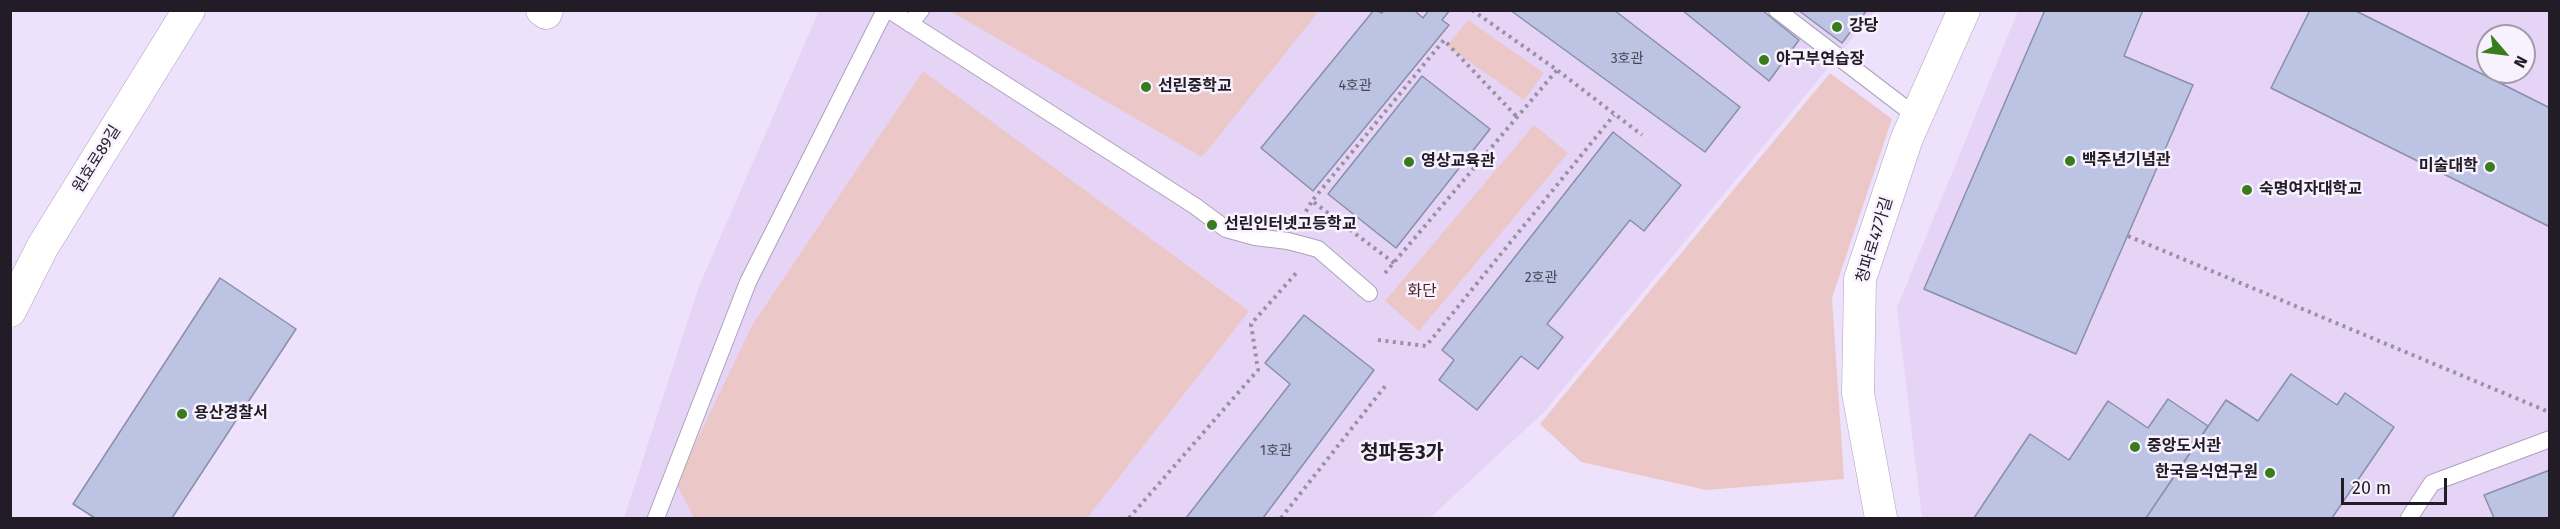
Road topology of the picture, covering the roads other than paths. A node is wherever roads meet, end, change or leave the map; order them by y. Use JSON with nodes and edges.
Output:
{"nodes":[{"id":1,"x":189,"y":10,"type":"edge"},
{"id":2,"x":887,"y":10,"type":"edge"},
{"id":3,"x":921,"y":10,"type":"edge"},
{"id":4,"x":1777,"y":10,"type":"edge"},
{"id":5,"x":1964,"y":10,"type":"edge"},
{"id":6,"x":910,"y":24,"type":"junction"},
{"id":7,"x":1917,"y":117,"type":"junction"},
{"id":8,"x":1369,"y":293,"type":"road end"},
{"id":9,"x":10,"y":311,"type":"edge"},
{"id":10,"x":2550,"y":439,"type":"edge"},
{"id":11,"x":656,"y":519,"type":"edge"},
{"id":12,"x":1881,"y":519,"type":"edge"},
{"id":13,"x":2409,"y":519,"type":"edge"}],
"edges":[{"from":1,"to":9,"type":"street","name":"원효로89길"},
{"from":2,"to":6,"type":"lane"},
{"from":2,"to":11,"type":"lane"},
{"from":3,"to":6,"type":"lane"},
{"from":4,"to":7,"type":"lane"},
{"from":5,"to":7,"type":"street","name":"청파로47가길"},
{"from":6,"to":8,"type":"lane"},
{"from":7,"to":12,"type":"street","name":"청파로47가길"},
{"from":10,"to":13,"type":"lane"}]}
